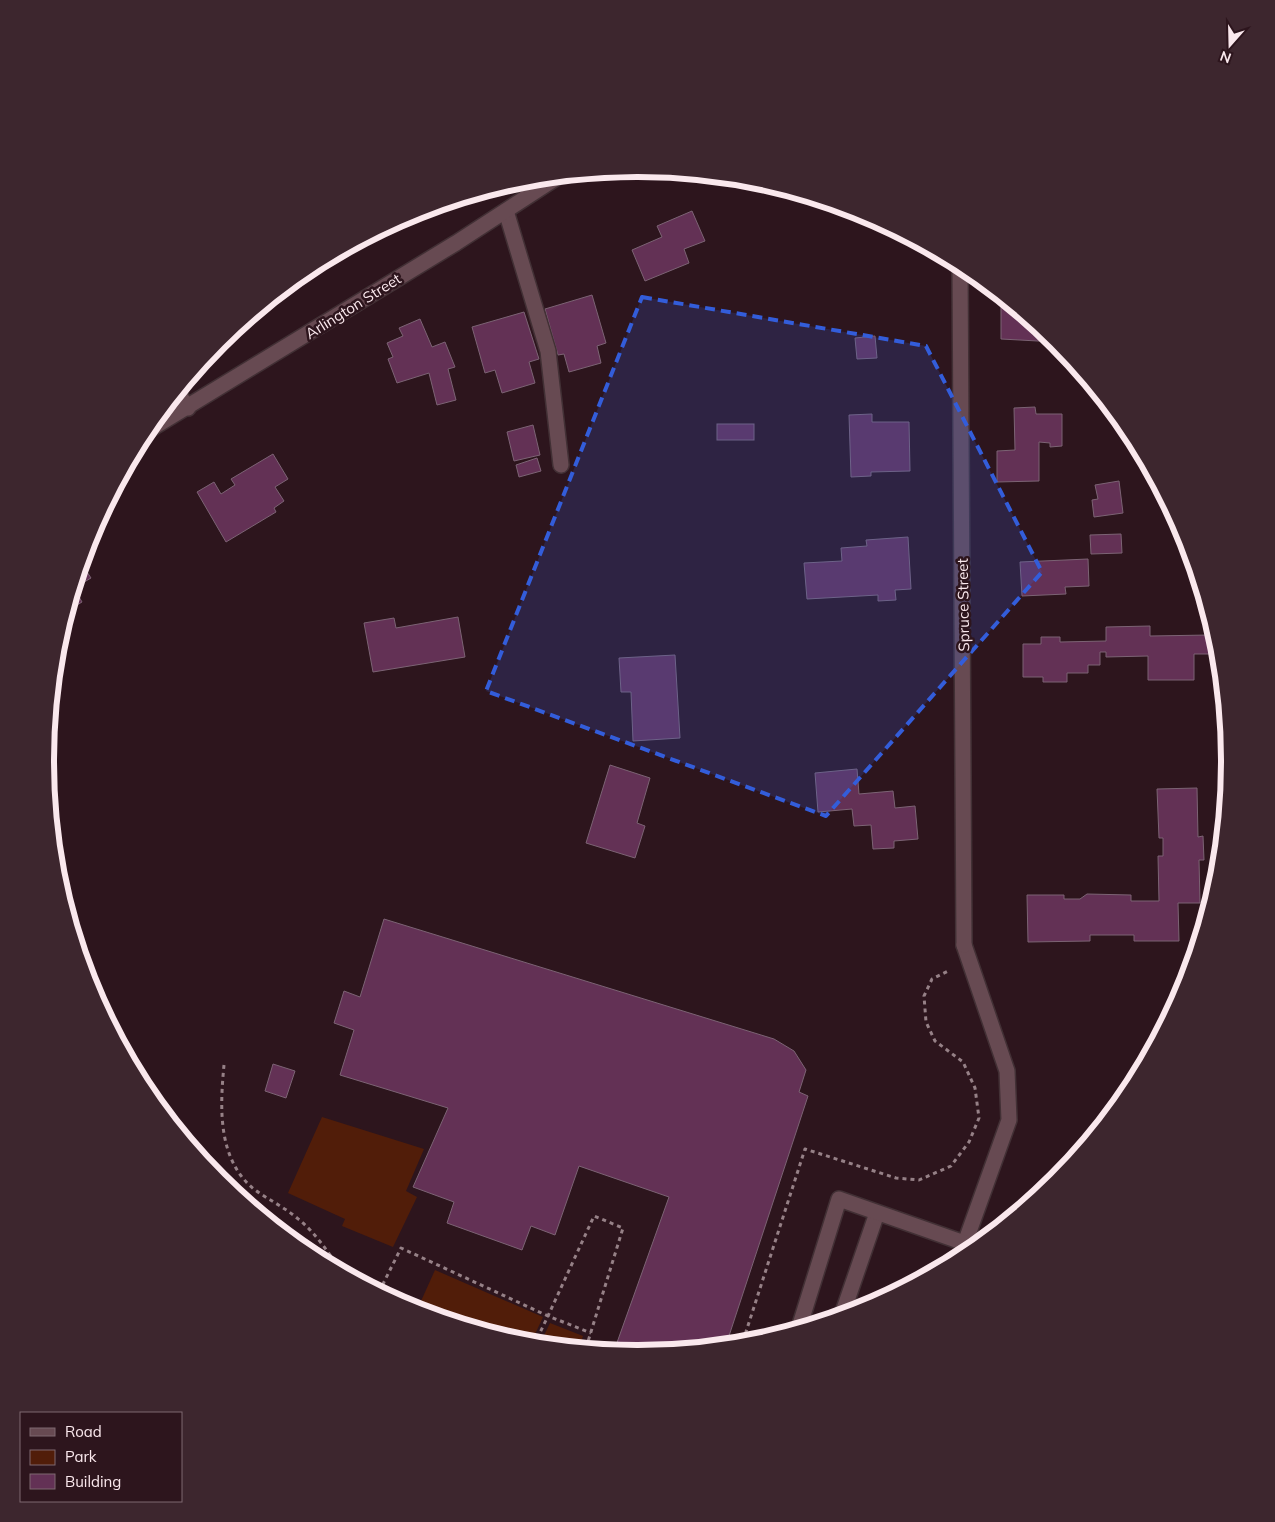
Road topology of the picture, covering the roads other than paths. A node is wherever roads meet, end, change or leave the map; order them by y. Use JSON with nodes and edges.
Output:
{"nodes":[{"id":1,"x":546,"y":184,"type":"edge"},
{"id":2,"x":506,"y":211,"type":"junction"},
{"id":3,"x":960,"y":275,"type":"edge"},
{"id":4,"x":181,"y":397,"type":"edge"},
{"id":5,"x":188,"y":408,"type":"junction"},
{"id":6,"x":162,"y":423,"type":"edge"},
{"id":7,"x":561,"y":465,"type":"dead end"},
{"id":8,"x":876,"y":1213,"type":"junction"},
{"id":9,"x":972,"y":1239,"type":"edge"},
{"id":10,"x":966,"y":1243,"type":"edge"},
{"id":11,"x":845,"y":1306,"type":"edge"},
{"id":12,"x":801,"y":1321,"type":"edge"}],
"edges":[{"from":1,"to":2,"type":"street","name":"Arlington Street"},
{"from":2,"to":5,"type":"street","name":"Arlington Street"},
{"from":2,"to":7,"type":"street"},
{"from":3,"to":9,"type":"street","name":"Spruce Street"},
{"from":4,"to":5,"type":"street"},
{"from":5,"to":6,"type":"street","name":"Arlington Street"},
{"from":8,"to":10,"type":"street"},
{"from":8,"to":11,"type":"street"},
{"from":8,"to":12,"type":"street"}]}
